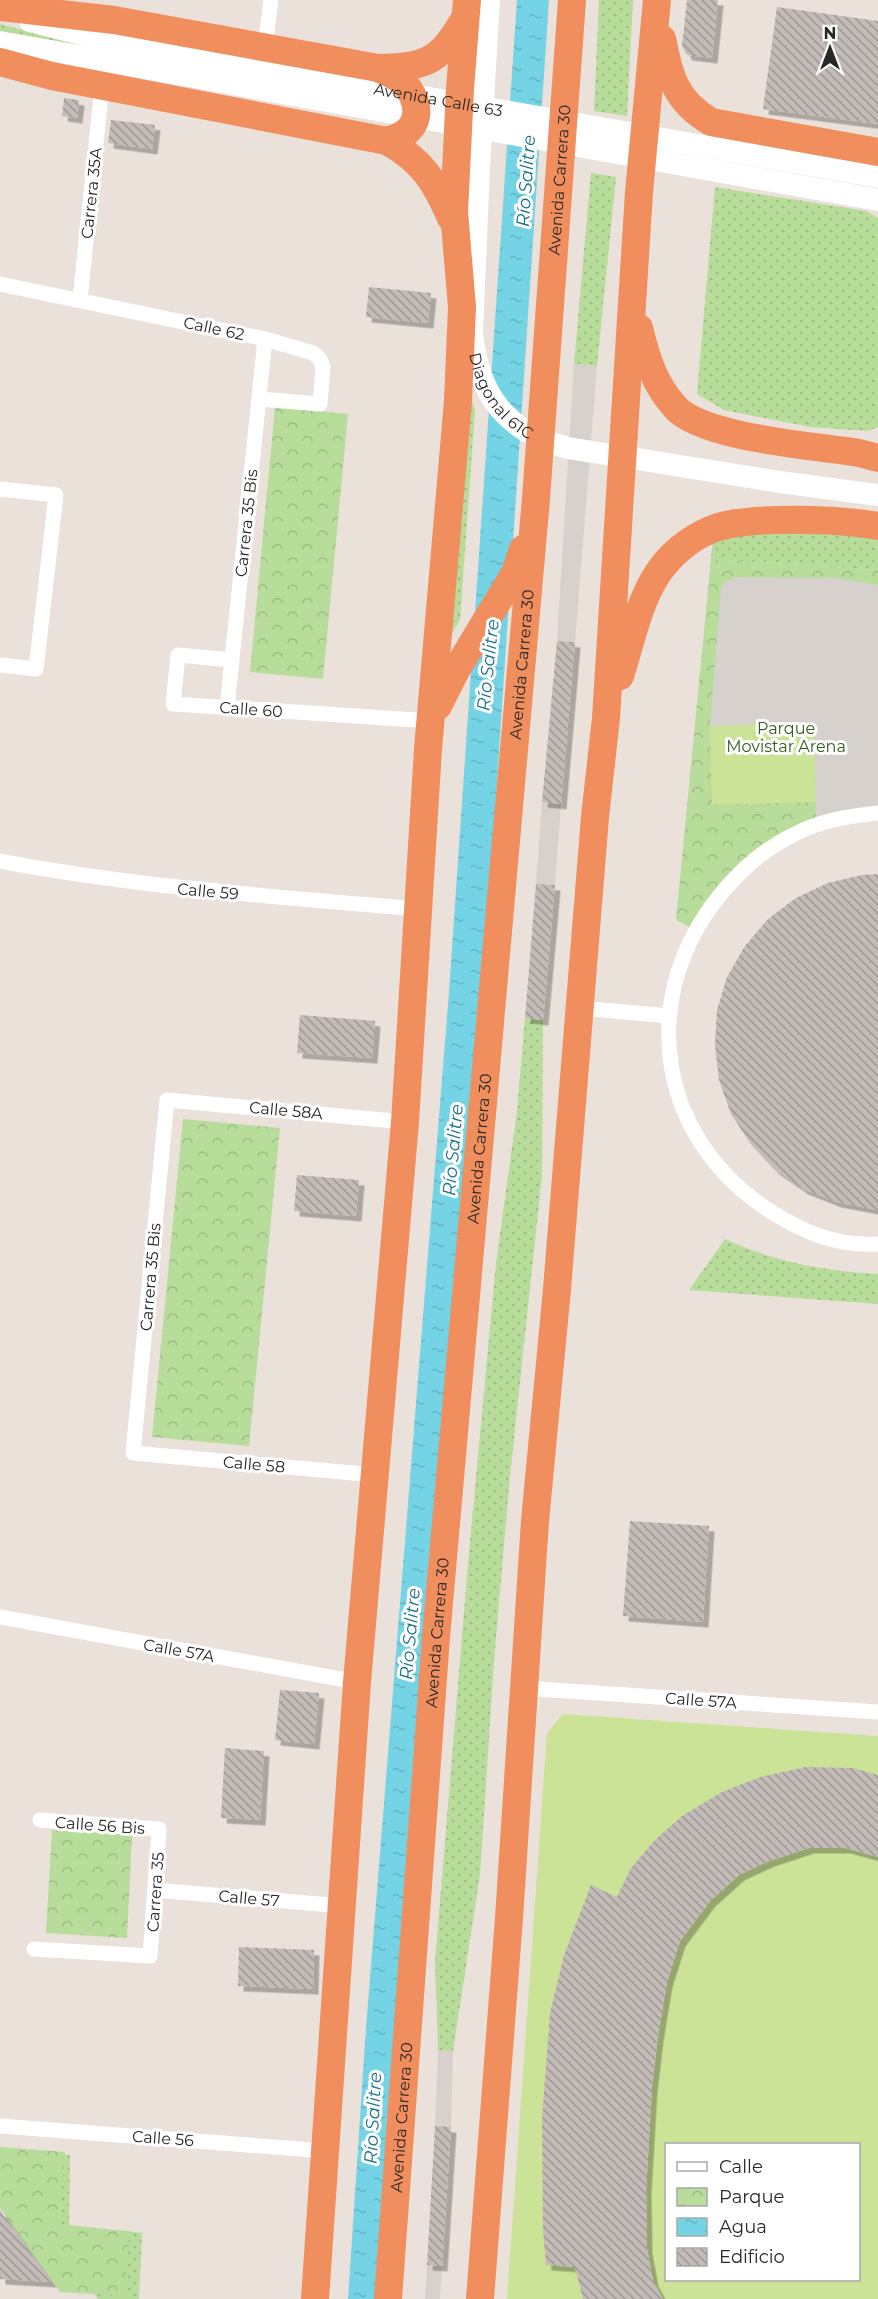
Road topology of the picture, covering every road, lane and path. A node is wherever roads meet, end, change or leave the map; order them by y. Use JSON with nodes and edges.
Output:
{"nodes":[{"id":1,"x":271,"y":0,"type":"edge"},
{"id":2,"x":489,"y":0,"type":"edge"},
{"id":3,"x":572,"y":0,"type":"edge"},
{"id":4,"x":657,"y":4,"type":"edge"},
{"id":5,"x":0,"y":7,"type":"edge"},
{"id":6,"x":466,"y":8,"type":"edge"},
{"id":7,"x":0,"y":13,"type":"edge"},
{"id":8,"x":0,"y":42,"type":"edge"},
{"id":9,"x":265,"y":47,"type":"junction"},
{"id":10,"x":0,"y":62,"type":"edge"},
{"id":11,"x":109,"y":63,"type":"junction"},
{"id":12,"x":378,"y":68,"type":"junction"},
{"id":13,"x":387,"y":141,"type":"junction"},
{"id":14,"x":878,"y":152,"type":"edge"},
{"id":15,"x":878,"y":177,"type":"edge"},
{"id":16,"x":878,"y":200,"type":"edge"},
{"id":17,"x":455,"y":226,"type":"junction"},
{"id":18,"x":0,"y":284,"type":"edge"},
{"id":19,"x":80,"y":300,"type":"junction"},
{"id":20,"x":633,"y":306,"type":"junction"},
{"id":21,"x":265,"y":339,"type":"junction"},
{"id":22,"x":259,"y":399,"type":"junction"},
{"id":23,"x":872,"y":454,"type":"edge"},
{"id":24,"x":0,"y":489,"type":"edge"},
{"id":25,"x":878,"y":495,"type":"edge"},
{"id":26,"x":536,"y":499,"type":"junction"},
{"id":27,"x":878,"y":526,"type":"edge"},
{"id":28,"x":232,"y":660,"type":"junction"},
{"id":29,"x":0,"y":665,"type":"edge"},
{"id":30,"x":227,"y":708,"type":"junction"},
{"id":31,"x":606,"y":718,"type":"junction"},
{"id":32,"x":431,"y":722,"type":"junction"},
{"id":33,"x":878,"y":813,"type":"edge"},
{"id":34,"x":0,"y":861,"type":"edge"},
{"id":35,"x":418,"y":909,"type":"junction"},
{"id":36,"x":580,"y":1008,"type":"junction"},
{"id":37,"x":669,"y":1016,"type":"junction"},
{"id":38,"x":167,"y":1100,"type":"joint"},
{"id":39,"x":405,"y":1122,"type":"junction"},
{"id":40,"x":878,"y":1244,"type":"edge"},
{"id":41,"x":133,"y":1454,"type":"joint"},
{"id":42,"x":376,"y":1475,"type":"junction"},
{"id":43,"x":0,"y":1617,"type":"edge"},
{"id":44,"x":357,"y":1682,"type":"junction"},
{"id":45,"x":523,"y":1688,"type":"junction"},
{"id":46,"x":878,"y":1712,"type":"edge"},
{"id":47,"x":40,"y":1820,"type":"dead end"},
{"id":48,"x":159,"y":1829,"type":"joint"},
{"id":49,"x":155,"y":1890,"type":"junction"},
{"id":50,"x":343,"y":1906,"type":"junction"},
{"id":51,"x":34,"y":1948,"type":"dead end"},
{"id":52,"x":0,"y":2126,"type":"edge"},
{"id":53,"x":326,"y":2151,"type":"junction"},
{"id":54,"x":315,"y":2299,"type":"edge"},
{"id":55,"x":388,"y":2299,"type":"edge"},
{"id":56,"x":480,"y":2299,"type":"edge"}],
"edges":[{"from":1,"to":9,"type":"street"},
{"from":2,"to":25,"type":"main road","name":"Diagonal 61C"},
{"from":3,"to":26,"type":"highway","name":"Avenida Carrera 30"},
{"from":4,"to":14,"type":"highway"},
{"from":4,"to":20,"type":"highway"},
{"from":5,"to":9,"type":"highway"},
{"from":6,"to":12,"type":"highway"},
{"from":6,"to":17,"type":"highway"},
{"from":7,"to":11,"type":"main road","name":"Avenida Calle 63"},
{"from":8,"to":11,"type":"main road","name":"Avenida Calle 63"},
{"from":9,"to":12,"type":"highway"},
{"from":10,"to":11,"type":"highway"},
{"from":11,"to":13,"type":"highway"},
{"from":11,"to":15,"type":"main road","name":"Avenida Calle 63"},
{"from":11,"to":16,"type":"main road","name":"Avenida Calle 63"},
{"from":11,"to":19,"type":"street","name":"Carrera 35A"},
{"from":12,"to":13,"type":"highway"},
{"from":13,"to":17,"type":"highway"},
{"from":17,"to":32,"type":"highway"},
{"from":18,"to":19,"type":"street","name":"Calle 62"},
{"from":19,"to":21,"type":"street","name":"Calle 62"},
{"from":20,"to":23,"type":"highway"},
{"from":20,"to":31,"type":"highway"},
{"from":21,"to":22,"type":"street","name":"Carrera 35 Bis"},
{"from":21,"to":22,"type":"street","name":"Calle 62"},
{"from":22,"to":28,"type":"street","name":"Carrera 35 Bis"},
{"from":24,"to":29,"type":"street"},
{"from":26,"to":32,"type":"highway"},
{"from":26,"to":55,"type":"highway","name":"Avenida Carrera 30"},
{"from":27,"to":31,"type":"highway"},
{"from":28,"to":30,"type":"street","name":"Carrera 35 Bis"},
{"from":28,"to":30,"type":"street","name":"Calle 60"},
{"from":30,"to":32,"type":"street","name":"Calle 60"},
{"from":31,"to":36,"type":"highway"},
{"from":32,"to":35,"type":"highway"},
{"from":33,"to":37,"type":"street"},
{"from":34,"to":35,"type":"street","name":"Calle 59"},
{"from":35,"to":39,"type":"highway"},
{"from":36,"to":37,"type":"street"},
{"from":36,"to":45,"type":"highway"},
{"from":37,"to":40,"type":"street"},
{"from":38,"to":39,"type":"street","name":"Calle 58A"},
{"from":38,"to":41,"type":"street","name":"Carrera 35 Bis"},
{"from":39,"to":42,"type":"highway"},
{"from":41,"to":42,"type":"street","name":"Calle 58"},
{"from":42,"to":44,"type":"highway"},
{"from":43,"to":44,"type":"street","name":"Calle 57A"},
{"from":44,"to":50,"type":"highway"},
{"from":45,"to":46,"type":"street","name":"Calle 57A"},
{"from":45,"to":56,"type":"highway"},
{"from":47,"to":48,"type":"street","name":"Calle 56 Bis"},
{"from":48,"to":49,"type":"street","name":"Carrera 35"},
{"from":49,"to":50,"type":"street","name":"Calle 57"},
{"from":49,"to":51,"type":"street","name":"Carrera 35"},
{"from":50,"to":53,"type":"highway"},
{"from":52,"to":53,"type":"street","name":"Calle 56"},
{"from":53,"to":54,"type":"highway"}]}
